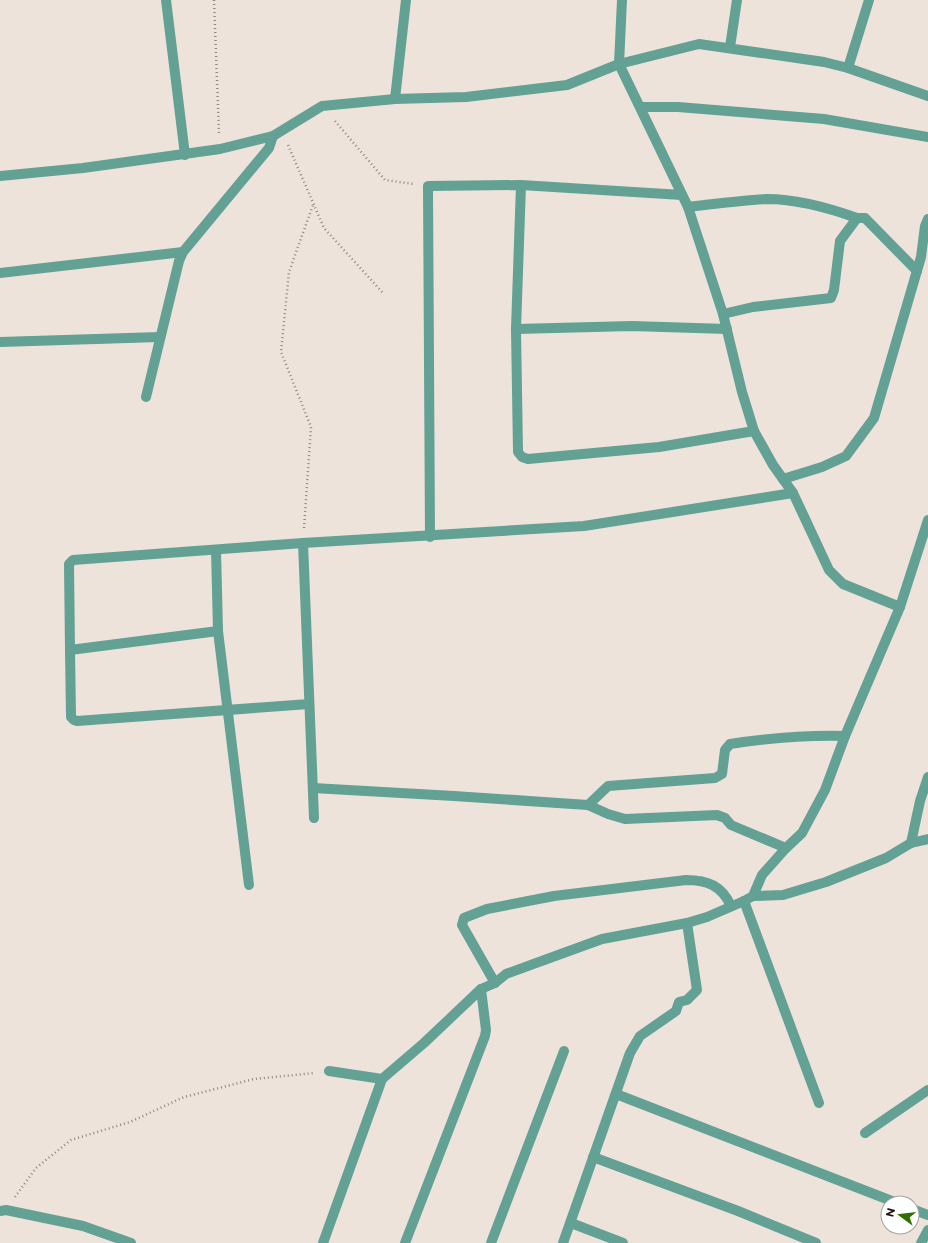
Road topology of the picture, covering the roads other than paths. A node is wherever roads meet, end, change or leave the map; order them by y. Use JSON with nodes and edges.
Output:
{"nodes":[{"id":1,"x":166,"y":0,"type":"edge"},
{"id":2,"x":406,"y":0,"type":"edge"},
{"id":3,"x":622,"y":0,"type":"edge"},
{"id":4,"x":737,"y":0,"type":"edge"},
{"id":5,"x":869,"y":0,"type":"edge"},
{"id":6,"x":730,"y":47,"type":"junction"},
{"id":7,"x":619,"y":64,"type":"junction"},
{"id":8,"x":848,"y":68,"type":"junction"},
{"id":9,"x":928,"y":96,"type":"edge"},
{"id":10,"x":395,"y":99,"type":"junction"},
{"id":11,"x":641,"y":107,"type":"junction"},
{"id":12,"x":278,"y":134,"type":"junction"},
{"id":13,"x":928,"y":137,"type":"edge"},
{"id":14,"x":185,"y":155,"type":"junction"},
{"id":15,"x":0,"y":176,"type":"edge"},
{"id":16,"x":521,"y":185,"type":"junction"},
{"id":17,"x":682,"y":195,"type":"junction"},
{"id":18,"x":688,"y":207,"type":"junction"},
{"id":19,"x":857,"y":218,"type":"junction"},
{"id":20,"x":928,"y":219,"type":"edge"},
{"id":21,"x":183,"y":252,"type":"junction"},
{"id":22,"x":925,"y":260,"type":"edge"},
{"id":23,"x":917,"y":271,"type":"junction"},
{"id":24,"x":0,"y":273,"type":"edge"},
{"id":25,"x":723,"y":314,"type":"junction"},
{"id":26,"x":727,"y":328,"type":"junction"},
{"id":27,"x":516,"y":329,"type":"junction"},
{"id":28,"x":160,"y":337,"type":"junction"},
{"id":29,"x":0,"y":342,"type":"edge"},
{"id":30,"x":146,"y":397,"type":"dead end"},
{"id":31,"x":754,"y":431,"type":"junction"},
{"id":32,"x":783,"y":479,"type":"junction"},
{"id":33,"x":793,"y":493,"type":"junction"},
{"id":34,"x":928,"y":520,"type":"edge"},
{"id":35,"x":430,"y":537,"type":"junction"},
{"id":36,"x":303,"y":543,"type":"junction"},
{"id":37,"x":216,"y":550,"type":"junction"},
{"id":38,"x":900,"y":607,"type":"junction"},
{"id":39,"x":218,"y":630,"type":"junction"},
{"id":40,"x":70,"y":650,"type":"junction"},
{"id":41,"x":309,"y":704,"type":"junction"},
{"id":42,"x":229,"y":709,"type":"junction"},
{"id":43,"x":845,"y":736,"type":"junction"},
{"id":44,"x":928,"y":777,"type":"edge"},
{"id":45,"x":313,"y":788,"type":"junction"},
{"id":46,"x":588,"y":805,"type":"junction"},
{"id":47,"x":314,"y":818,"type":"dead end"},
{"id":48,"x":927,"y":841,"type":"edge"},
{"id":49,"x":911,"y":843,"type":"junction"},
{"id":50,"x":786,"y":848,"type":"junction"},
{"id":51,"x":249,"y":885,"type":"dead end"},
{"id":52,"x":753,"y":896,"type":"junction"},
{"id":53,"x":744,"y":902,"type":"junction"},
{"id":54,"x":731,"y":906,"type":"junction"},
{"id":55,"x":687,"y":923,"type":"junction"},
{"id":56,"x":495,"y":983,"type":"junction"},
{"id":57,"x":481,"y":989,"type":"junction"},
{"id":58,"x":564,"y":1051,"type":"dead end"},
{"id":59,"x":329,"y":1071,"type":"road end"},
{"id":60,"x":382,"y":1079,"type":"junction"},
{"id":61,"x":928,"y":1090,"type":"edge"},
{"id":62,"x":616,"y":1094,"type":"junction"},
{"id":63,"x":819,"y":1103,"type":"dead end"},
{"id":64,"x":865,"y":1133,"type":"dead end"},
{"id":65,"x":593,"y":1156,"type":"junction"},
{"id":66,"x":880,"y":1196,"type":"edge"},
{"id":67,"x":3,"y":1211,"type":"edge"},
{"id":68,"x":571,"y":1223,"type":"junction"},
{"id":69,"x":928,"y":1230,"type":"edge"},
{"id":70,"x":131,"y":1243,"type":"edge"},
{"id":71,"x":323,"y":1243,"type":"edge"},
{"id":72,"x":405,"y":1243,"type":"edge"},
{"id":73,"x":491,"y":1243,"type":"edge"},
{"id":74,"x":563,"y":1243,"type":"edge"},
{"id":75,"x":623,"y":1243,"type":"edge"},
{"id":76,"x":816,"y":1243,"type":"edge"},
{"id":77,"x":921,"y":1243,"type":"edge"}],
"edges":[{"from":1,"to":14,"type":"street"},
{"from":2,"to":10,"type":"street"},
{"from":3,"to":7,"type":"street"},
{"from":4,"to":6,"type":"street"},
{"from":5,"to":8,"type":"street"},
{"from":6,"to":7,"type":"street"},
{"from":6,"to":8,"type":"street"},
{"from":7,"to":10,"type":"street"},
{"from":7,"to":11,"type":"street"},
{"from":8,"to":9,"type":"street"},
{"from":10,"to":12,"type":"street"},
{"from":11,"to":13,"type":"street"},
{"from":11,"to":17,"type":"street"},
{"from":12,"to":14,"type":"street"},
{"from":12,"to":21,"type":"street"},
{"from":14,"to":15,"type":"street"},
{"from":16,"to":17,"type":"street"},
{"from":16,"to":27,"type":"street"},
{"from":16,"to":35,"type":"street"},
{"from":17,"to":18,"type":"street"},
{"from":18,"to":19,"type":"street"},
{"from":18,"to":25,"type":"street"},
{"from":19,"to":23,"type":"street"},
{"from":19,"to":25,"type":"street"},
{"from":20,"to":22,"type":"street"},
{"from":21,"to":24,"type":"street"},
{"from":21,"to":28,"type":"street"},
{"from":22,"to":23,"type":"street"},
{"from":23,"to":32,"type":"street"},
{"from":25,"to":26,"type":"street"},
{"from":26,"to":27,"type":"street"},
{"from":26,"to":31,"type":"street"},
{"from":27,"to":31,"type":"street"},
{"from":28,"to":29,"type":"street"},
{"from":28,"to":30,"type":"street"},
{"from":31,"to":32,"type":"street"},
{"from":32,"to":33,"type":"street"},
{"from":33,"to":35,"type":"street"},
{"from":33,"to":38,"type":"street"},
{"from":34,"to":38,"type":"street"},
{"from":35,"to":36,"type":"street"},
{"from":36,"to":37,"type":"street"},
{"from":36,"to":41,"type":"street"},
{"from":37,"to":39,"type":"street"},
{"from":37,"to":40,"type":"street"},
{"from":38,"to":43,"type":"street"},
{"from":39,"to":40,"type":"street"},
{"from":39,"to":42,"type":"street"},
{"from":40,"to":42,"type":"street"},
{"from":41,"to":42,"type":"street"},
{"from":41,"to":45,"type":"street"},
{"from":42,"to":51,"type":"street"},
{"from":43,"to":46,"type":"street"},
{"from":43,"to":50,"type":"street"},
{"from":44,"to":49,"type":"street"},
{"from":45,"to":46,"type":"street"},
{"from":45,"to":47,"type":"street"},
{"from":46,"to":50,"type":"street"},
{"from":48,"to":49,"type":"street"},
{"from":49,"to":52,"type":"street"},
{"from":50,"to":52,"type":"street"},
{"from":52,"to":53,"type":"street"},
{"from":53,"to":54,"type":"street"},
{"from":53,"to":63,"type":"street"},
{"from":54,"to":55,"type":"street"},
{"from":54,"to":56,"type":"street"},
{"from":55,"to":56,"type":"street"},
{"from":55,"to":62,"type":"street"},
{"from":56,"to":57,"type":"street"},
{"from":57,"to":60,"type":"street"},
{"from":57,"to":72,"type":"street"},
{"from":58,"to":73,"type":"street"},
{"from":59,"to":60,"type":"street"},
{"from":60,"to":71,"type":"street"},
{"from":61,"to":64,"type":"street"},
{"from":62,"to":65,"type":"street"},
{"from":62,"to":66,"type":"street"},
{"from":65,"to":68,"type":"street"},
{"from":65,"to":76,"type":"street"},
{"from":67,"to":70,"type":"street"},
{"from":68,"to":74,"type":"street"},
{"from":68,"to":75,"type":"street"},
{"from":69,"to":77,"type":"street"}]}
